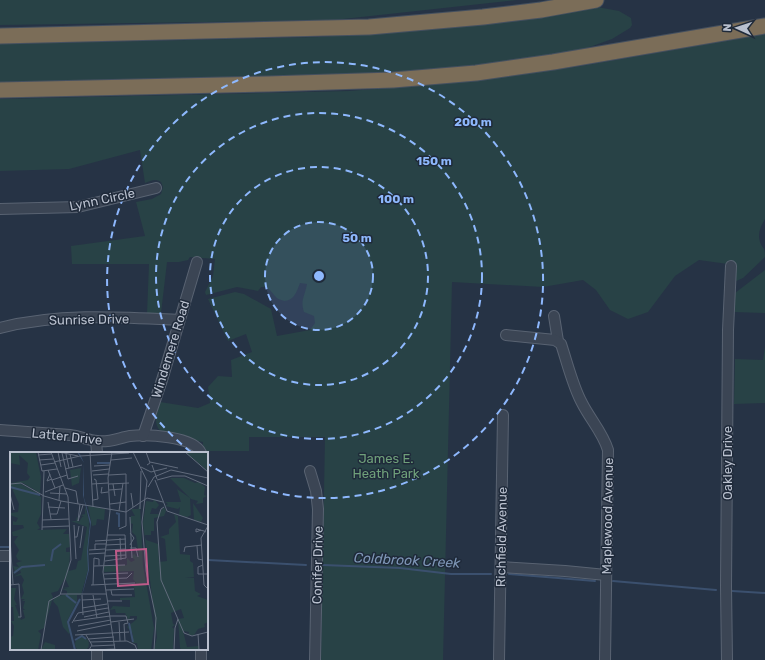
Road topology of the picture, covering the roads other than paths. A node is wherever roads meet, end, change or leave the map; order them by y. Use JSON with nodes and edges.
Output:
{"nodes":[{"id":1,"x":596,"y":0,"type":"edge"},
{"id":2,"x":765,"y":26,"type":"edge"},
{"id":3,"x":0,"y":36,"type":"edge"},
{"id":4,"x":0,"y":90,"type":"edge"},
{"id":5,"x":156,"y":188,"type":"dead end"},
{"id":6,"x":0,"y":209,"type":"edge"},
{"id":7,"x":197,"y":262,"type":"dead end"},
{"id":8,"x":730,"y":266,"type":"dead end"},
{"id":9,"x":554,"y":316,"type":"dead end"},
{"id":10,"x":179,"y":320,"type":"junction"},
{"id":11,"x":0,"y":328,"type":"edge"},
{"id":12,"x":506,"y":335,"type":"dead end"},
{"id":13,"x":558,"y":341,"type":"junction"},
{"id":14,"x":503,"y":415,"type":"dead end"},
{"id":15,"x":0,"y":430,"type":"edge"},
{"id":16,"x":143,"y":436,"type":"junction"},
{"id":17,"x":96,"y":441,"type":"junction"},
{"id":18,"x":97,"y":452,"type":"edge"},
{"id":19,"x":200,"y":452,"type":"edge"},
{"id":20,"x":310,"y":471,"type":"dead end"},
{"id":21,"x":501,"y":567,"type":"junction"},
{"id":22,"x":606,"y":575,"type":"junction"},
{"id":23,"x":315,"y":660,"type":"edge"},
{"id":24,"x":499,"y":660,"type":"edge"},
{"id":25,"x":605,"y":660,"type":"edge"},
{"id":26,"x":727,"y":660,"type":"edge"}],
"edges":[{"from":1,"to":3,"type":"highway"},
{"from":2,"to":4,"type":"highway"},
{"from":5,"to":6,"type":"street","name":"Lynn Circle"},
{"from":7,"to":10,"type":"street","name":"Windemere Road"},
{"from":8,"to":26,"type":"street","name":"Oakley Drive"},
{"from":9,"to":13,"type":"street","name":"Maplewood Avenue"},
{"from":10,"to":11,"type":"street","name":"Sunrise Drive"},
{"from":10,"to":16,"type":"street","name":"Windemere Road"},
{"from":12,"to":13,"type":"street"},
{"from":13,"to":22,"type":"street","name":"Maplewood Avenue"},
{"from":14,"to":21,"type":"street","name":"Richfield Avenue"},
{"from":15,"to":17,"type":"street","name":"Latter Drive"},
{"from":16,"to":17,"type":"street","name":"Latter Drive"},
{"from":16,"to":19,"type":"street","name":"Latter Drive"},
{"from":17,"to":18,"type":"street"},
{"from":20,"to":23,"type":"street","name":"Conifer Drive"},
{"from":21,"to":22,"type":"street"},
{"from":21,"to":24,"type":"street","name":"Richfield Avenue"},
{"from":22,"to":25,"type":"street","name":"Maplewood Avenue"}]}
